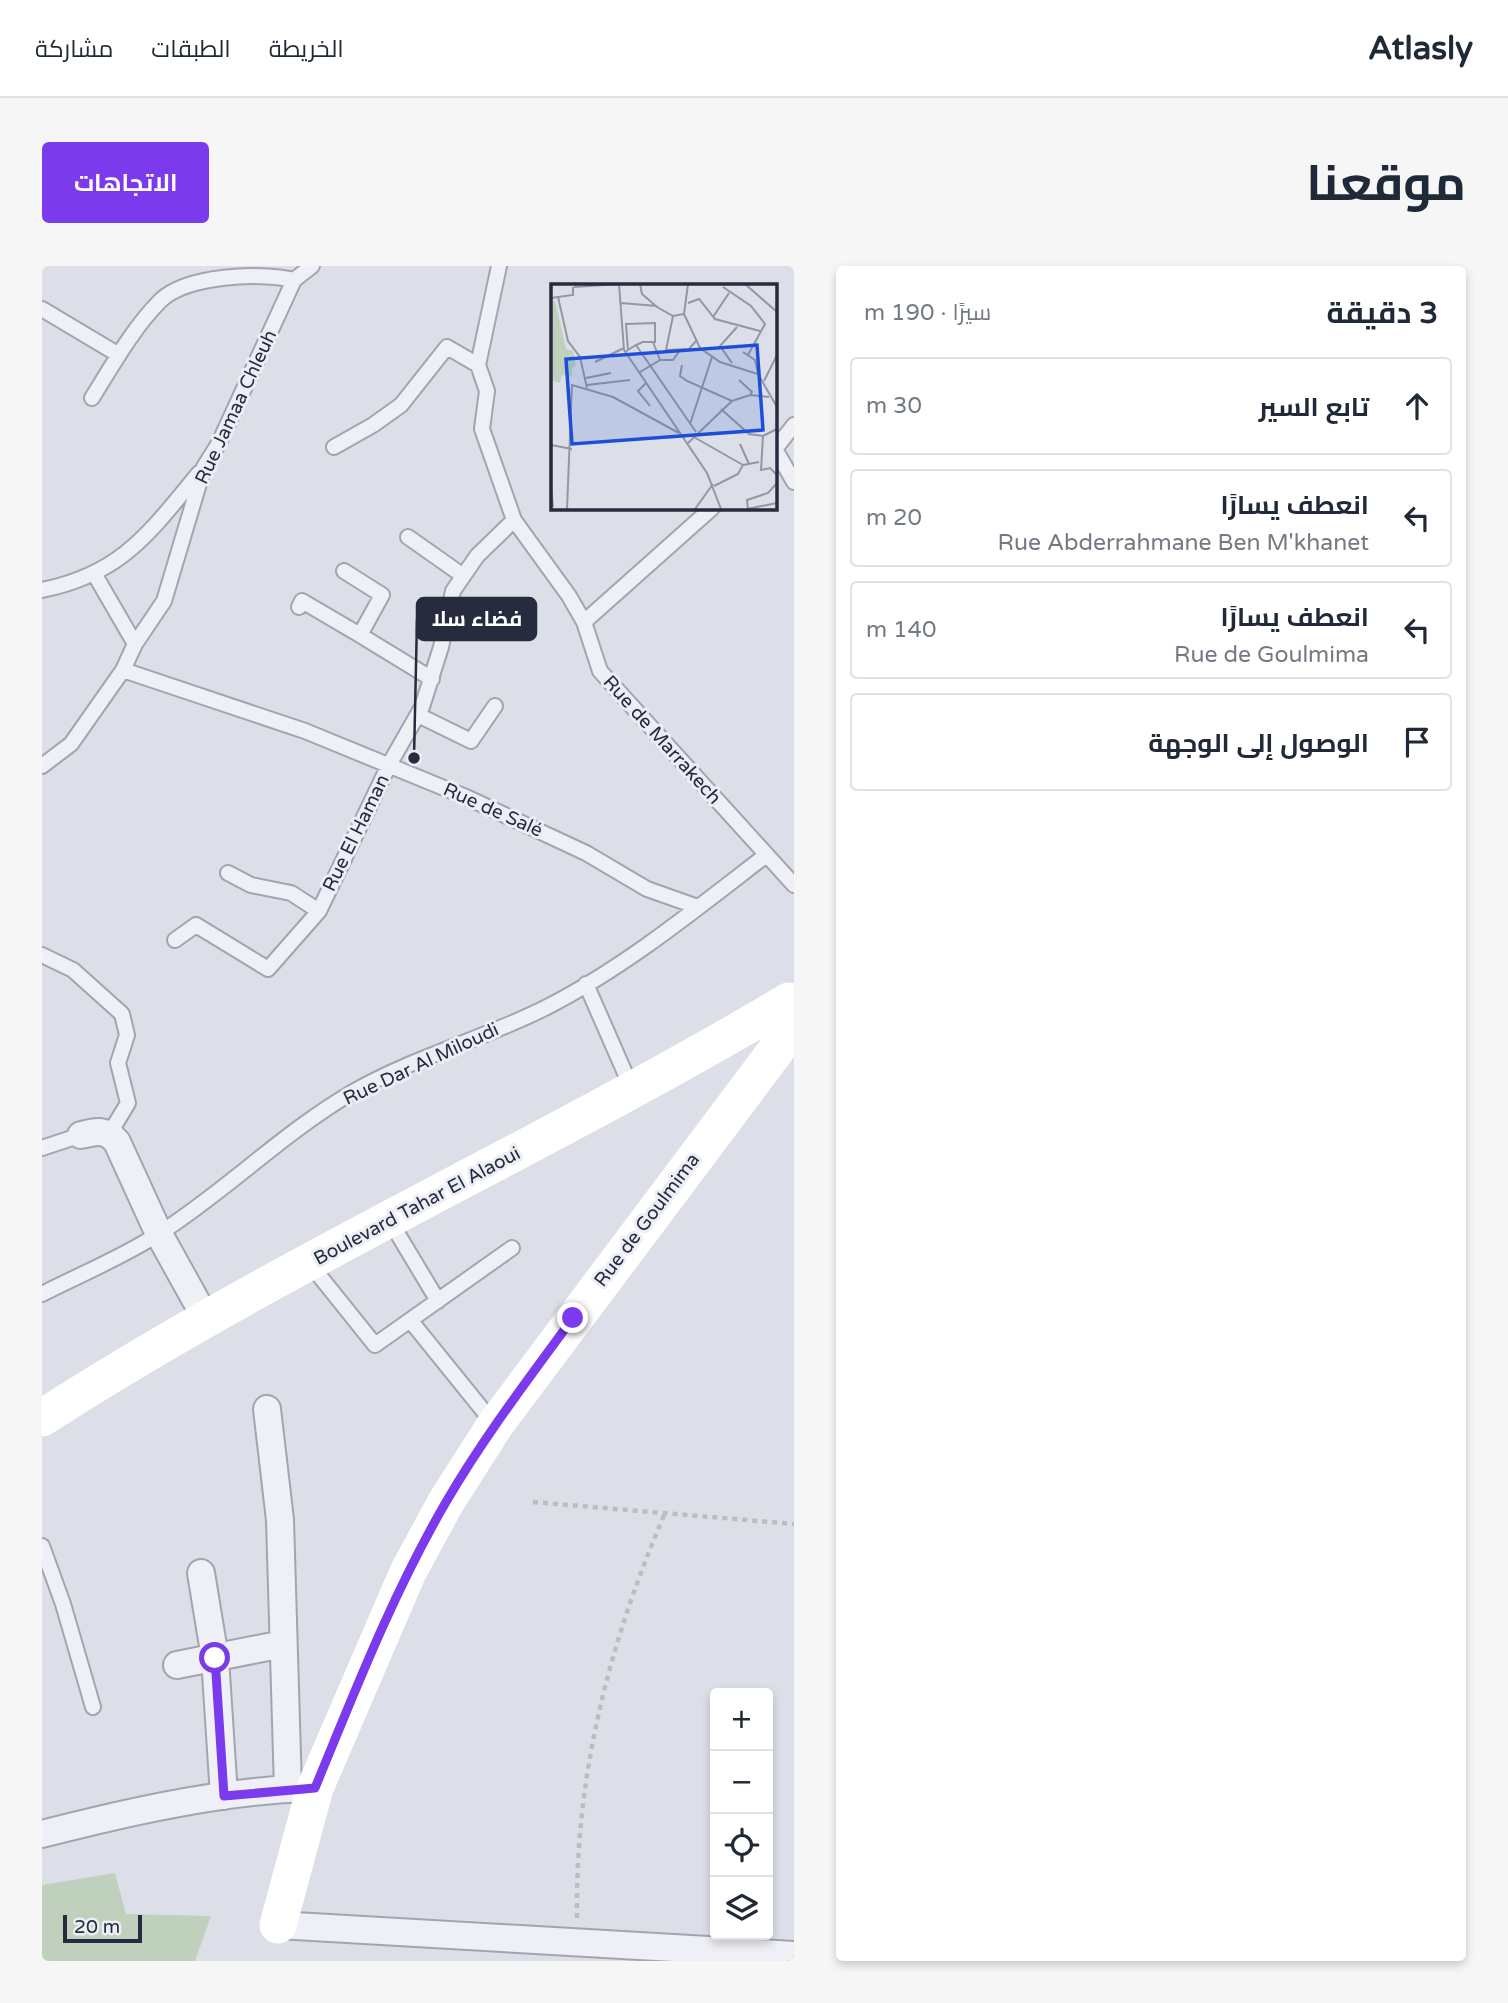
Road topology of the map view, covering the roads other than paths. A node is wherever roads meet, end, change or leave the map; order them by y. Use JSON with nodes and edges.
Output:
{"nodes":[{"id":1,"x":312,"y":266,"type":"edge"},
{"id":2,"x":499,"y":266,"type":"edge"},
{"id":3,"x":294,"y":280,"type":"junction"},
{"id":4,"x":42,"y":309,"type":"edge"},
{"id":5,"x":119,"y":355,"type":"junction"},
{"id":6,"x":478,"y":366,"type":"junction"},
{"id":7,"x":92,"y":398,"type":"dead end"},
{"id":8,"x":794,"y":425,"type":"edge"},
{"id":9,"x":334,"y":447,"type":"dead end"},
{"id":10,"x":776,"y":448,"type":"edge"},
{"id":11,"x":776,"y":451,"type":"edge"},
{"id":12,"x":204,"y":467,"type":"junction"},
{"id":13,"x":794,"y":482,"type":"edge"},
{"id":14,"x":711,"y":509,"type":"edge"},
{"id":15,"x":514,"y":520,"type":"junction"},
{"id":16,"x":408,"y":537,"type":"dead end"},
{"id":17,"x":344,"y":571,"type":"dead end"},
{"id":18,"x":95,"y":575,"type":"junction"},
{"id":19,"x":462,"y":575,"type":"junction"},
{"id":20,"x":42,"y":590,"type":"edge"},
{"id":21,"x":299,"y":607,"type":"dead end"},
{"id":22,"x":583,"y":622,"type":"junction"},
{"id":23,"x":360,"y":635,"type":"junction"},
{"id":24,"x":135,"y":644,"type":"junction"},
{"id":25,"x":123,"y":670,"type":"junction"},
{"id":26,"x":432,"y":679,"type":"junction"},
{"id":27,"x":495,"y":706,"type":"dead end"},
{"id":28,"x":418,"y":715,"type":"junction"},
{"id":29,"x":389,"y":765,"type":"junction"},
{"id":30,"x":42,"y":766,"type":"edge"},
{"id":31,"x":765,"y":856,"type":"junction"},
{"id":32,"x":228,"y":873,"type":"dead end"},
{"id":33,"x":794,"y":885,"type":"edge"},
{"id":34,"x":698,"y":908,"type":"junction"},
{"id":35,"x":318,"y":911,"type":"junction"},
{"id":36,"x":175,"y":940,"type":"dead end"},
{"id":37,"x":42,"y":955,"type":"edge"},
{"id":38,"x":586,"y":984,"type":"junction"},
{"id":39,"x":782,"y":1005,"type":"edge"},
{"id":40,"x":633,"y":1091,"type":"junction"},
{"id":41,"x":110,"y":1133,"type":"junction"},
{"id":42,"x":81,"y":1135,"type":"joint"},
{"id":43,"x":42,"y":1148,"type":"edge"},
{"id":44,"x":389,"y":1220,"type":"junction"},
{"id":45,"x":159,"y":1234,"type":"junction"},
{"id":46,"x":512,"y":1248,"type":"dead end"},
{"id":47,"x":309,"y":1263,"type":"junction"},
{"id":48,"x":42,"y":1294,"type":"edge"},
{"id":49,"x":438,"y":1301,"type":"junction"},
{"id":50,"x":205,"y":1317,"type":"junction"},
{"id":51,"x":410,"y":1320,"type":"junction"},
{"id":52,"x":267,"y":1409,"type":"dead end"},
{"id":53,"x":42,"y":1418,"type":"edge"},
{"id":54,"x":495,"y":1425,"type":"junction"},
{"id":55,"x":42,"y":1546,"type":"edge"},
{"id":56,"x":201,"y":1573,"type":"dead end"},
{"id":57,"x":283,"y":1644,"type":"junction"},
{"id":58,"x":215,"y":1658,"type":"junction"},
{"id":59,"x":177,"y":1665,"type":"dead end"},
{"id":60,"x":93,"y":1707,"type":"dead end"},
{"id":61,"x":301,"y":1788,"type":"junction"},
{"id":62,"x":224,"y":1796,"type":"junction"},
{"id":63,"x":42,"y":1834,"type":"edge"},
{"id":64,"x":278,"y":1925,"type":"joint"},
{"id":65,"x":794,"y":1955,"type":"edge"}],
"edges":[{"from":1,"to":3,"type":"lane","name":"Rue Jamaa Chleuh"},
{"from":2,"to":6,"type":"lane","name":"Rue de Marrakech"},
{"from":3,"to":5,"type":"lane"},
{"from":3,"to":12,"type":"lane","name":"Rue Jamaa Chleuh"},
{"from":4,"to":5,"type":"lane"},
{"from":5,"to":7,"type":"lane"},
{"from":6,"to":9,"type":"lane"},
{"from":6,"to":15,"type":"lane","name":"Rue de Marrakech"},
{"from":8,"to":10,"type":"lane"},
{"from":11,"to":13,"type":"lane"},
{"from":12,"to":18,"type":"lane"},
{"from":12,"to":24,"type":"lane","name":"Rue Jamaa Chleuh"},
{"from":14,"to":22,"type":"lane"},
{"from":15,"to":19,"type":"lane","name":"Rue El Haman"},
{"from":15,"to":22,"type":"lane","name":"Rue de Marrakech"},
{"from":16,"to":19,"type":"lane"},
{"from":17,"to":23,"type":"lane"},
{"from":18,"to":20,"type":"lane"},
{"from":18,"to":24,"type":"lane"},
{"from":19,"to":26,"type":"lane","name":"Rue El Haman"},
{"from":21,"to":23,"type":"lane"},
{"from":22,"to":31,"type":"lane","name":"Rue de Marrakech"},
{"from":23,"to":26,"type":"lane"},
{"from":24,"to":25,"type":"lane","name":"Rue Jamaa Chleuh"},
{"from":25,"to":29,"type":"lane","name":"Rue de Salé"},
{"from":25,"to":30,"type":"lane","name":"Rue Jamaa Chleuh"},
{"from":26,"to":28,"type":"lane","name":"Rue El Haman"},
{"from":27,"to":28,"type":"lane"},
{"from":28,"to":29,"type":"lane","name":"Rue El Haman"},
{"from":29,"to":34,"type":"lane","name":"Rue de Salé"},
{"from":29,"to":35,"type":"lane","name":"Rue El Haman"},
{"from":31,"to":33,"type":"lane","name":"Rue de Marrakech"},
{"from":31,"to":34,"type":"lane","name":"Rue Dar Al Miloudi"},
{"from":32,"to":35,"type":"lane"},
{"from":34,"to":38,"type":"lane","name":"Rue Dar Al Miloudi"},
{"from":35,"to":36,"type":"lane","name":"Rue El Haman"},
{"from":37,"to":41,"type":"lane"},
{"from":38,"to":40,"type":"lane"},
{"from":38,"to":45,"type":"lane","name":"Rue Dar Al Miloudi"},
{"from":39,"to":40,"type":"street","name":"Boulevard Tahar El Alaoui"},
{"from":39,"to":54,"type":"street","name":"Rue de Goulmima"},
{"from":40,"to":44,"type":"street","name":"Boulevard Tahar El Alaoui"},
{"from":41,"to":42,"type":"street"},
{"from":41,"to":45,"type":"street"},
{"from":42,"to":43,"type":"lane"},
{"from":44,"to":47,"type":"street","name":"Boulevard Tahar El Alaoui"},
{"from":44,"to":49,"type":"lane"},
{"from":45,"to":48,"type":"lane","name":"Rue Dar Al Miloudi"},
{"from":45,"to":50,"type":"street"},
{"from":46,"to":49,"type":"lane"},
{"from":47,"to":50,"type":"street","name":"Boulevard Tahar El Alaoui"},
{"from":47,"to":51,"type":"lane"},
{"from":49,"to":51,"type":"lane"},
{"from":50,"to":53,"type":"street","name":"Boulevard Tahar El Alaoui"},
{"from":51,"to":54,"type":"lane"},
{"from":52,"to":57,"type":"street"},
{"from":54,"to":61,"type":"street","name":"Rue de Goulmima"},
{"from":55,"to":60,"type":"lane"},
{"from":56,"to":58,"type":"street"},
{"from":57,"to":58,"type":"street"},
{"from":57,"to":61,"type":"street"},
{"from":58,"to":59,"type":"street"},
{"from":58,"to":62,"type":"street"},
{"from":61,"to":62,"type":"street"},
{"from":61,"to":64,"type":"street","name":"Rue de Goulmima"},
{"from":62,"to":63,"type":"street"},
{"from":64,"to":65,"type":"street"}]}
